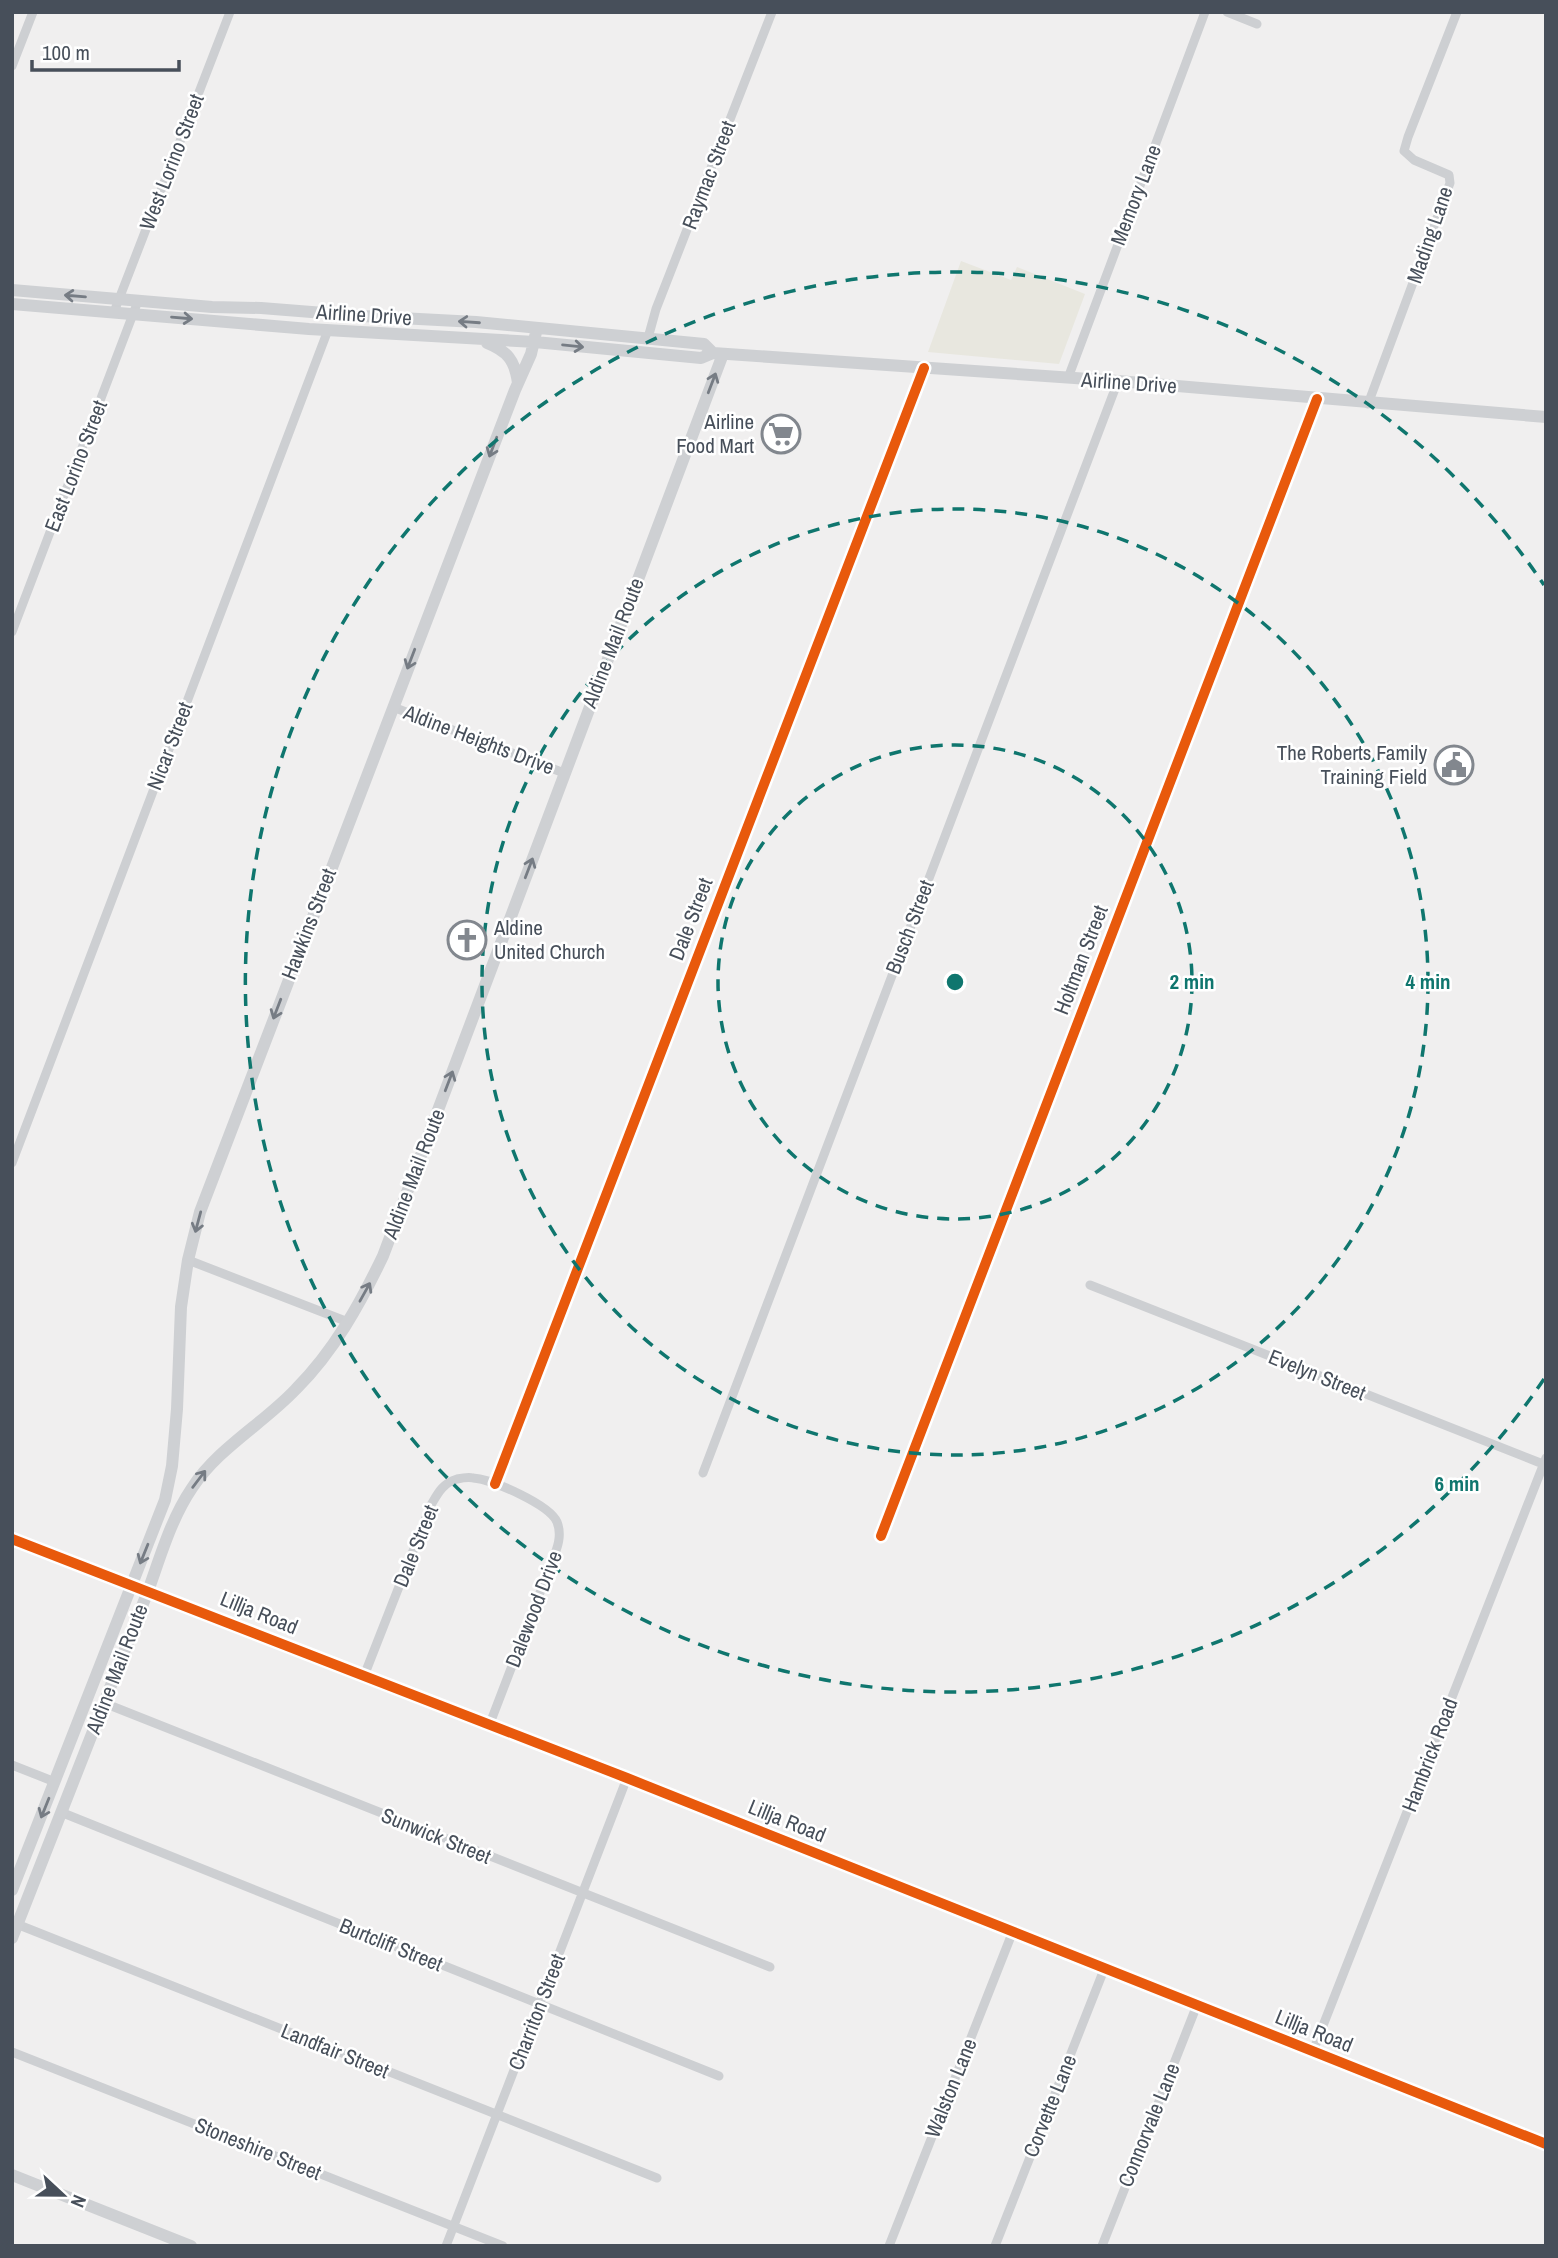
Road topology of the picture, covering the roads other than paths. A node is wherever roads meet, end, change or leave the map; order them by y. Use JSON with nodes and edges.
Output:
{"nodes":[{"id":1,"x":33,"y":12,"type":"edge"},
{"id":2,"x":230,"y":12,"type":"edge"},
{"id":3,"x":772,"y":12,"type":"edge"},
{"id":4,"x":1205,"y":12,"type":"edge"},
{"id":5,"x":1227,"y":12,"type":"edge"},
{"id":6,"x":1457,"y":12,"type":"edge"},
{"id":7,"x":1257,"y":24,"type":"dead end"},
{"id":8,"x":12,"y":66,"type":"edge"},
{"id":9,"x":12,"y":290,"type":"edge"},
{"id":10,"x":119,"y":299,"type":"junction"},
{"id":11,"x":138,"y":301,"type":"junction"},
{"id":12,"x":12,"y":304,"type":"edge"},
{"id":13,"x":114,"y":312,"type":"junction"},
{"id":14,"x":134,"y":314,"type":"junction"},
{"id":15,"x":537,"y":328,"type":"junction"},
{"id":16,"x":328,"y":330,"type":"junction"},
{"id":17,"x":475,"y":338,"type":"junction"},
{"id":18,"x":648,"y":338,"type":"junction"},
{"id":19,"x":535,"y":342,"type":"junction"},
{"id":20,"x":718,"y":353,"type":"junction"},
{"id":21,"x":924,"y":368,"type":"junction"},
{"id":22,"x":1068,"y":378,"type":"junction"},
{"id":23,"x":1118,"y":382,"type":"junction"},
{"id":24,"x":518,"y":383,"type":"junction"},
{"id":25,"x":1317,"y":398,"type":"junction"},
{"id":26,"x":1367,"y":404,"type":"junction"},
{"id":27,"x":1546,"y":417,"type":"edge"},
{"id":28,"x":12,"y":632,"type":"edge"},
{"id":29,"x":393,"y":707,"type":"junction"},
{"id":30,"x":564,"y":773,"type":"junction"},
{"id":31,"x":12,"y":1163,"type":"edge"},
{"id":32,"x":188,"y":1260,"type":"junction"},
{"id":33,"x":1090,"y":1285,"type":"dead end"},
{"id":34,"x":348,"y":1322,"type":"junction"},
{"id":35,"x":1545,"y":1461,"type":"edge"},
{"id":36,"x":703,"y":1473,"type":"dead end"},
{"id":37,"x":495,"y":1484,"type":"junction"},
{"id":38,"x":156,"y":1524,"type":"joint"},
{"id":39,"x":881,"y":1536,"type":"dead end"},
{"id":40,"x":12,"y":1539,"type":"edge"},
{"id":41,"x":132,"y":1584,"type":"junction"},
{"id":42,"x":148,"y":1591,"type":"junction"},
{"id":43,"x":364,"y":1676,"type":"junction"},
{"id":44,"x":104,"y":1703,"type":"junction"},
{"id":45,"x":489,"y":1726,"type":"junction"},
{"id":46,"x":12,"y":1765,"type":"edge"},
{"id":47,"x":627,"y":1778,"type":"junction"},
{"id":48,"x":55,"y":1782,"type":"junction"},
{"id":49,"x":63,"y":1813,"type":"junction"},
{"id":50,"x":12,"y":1891,"type":"edge"},
{"id":51,"x":583,"y":1895,"type":"junction"},
{"id":52,"x":15,"y":1924,"type":"edge"},
{"id":53,"x":1013,"y":1931,"type":"junction"},
{"id":54,"x":12,"y":1938,"type":"edge"},
{"id":55,"x":769,"y":1967,"type":"dead end"},
{"id":56,"x":1105,"y":1967,"type":"junction"},
{"id":57,"x":540,"y":2005,"type":"junction"},
{"id":58,"x":1197,"y":2005,"type":"junction"},
{"id":59,"x":1313,"y":2051,"type":"junction"},
{"id":60,"x":12,"y":2052,"type":"edge"},
{"id":61,"x":719,"y":2076,"type":"dead end"},
{"id":62,"x":497,"y":2115,"type":"junction"},
{"id":63,"x":1546,"y":2144,"type":"edge"},
{"id":64,"x":12,"y":2175,"type":"edge"},
{"id":65,"x":657,"y":2178,"type":"dead end"},
{"id":66,"x":453,"y":2226,"type":"junction"},
{"id":67,"x":191,"y":2246,"type":"edge"},
{"id":68,"x":446,"y":2246,"type":"edge"},
{"id":69,"x":503,"y":2246,"type":"edge"},
{"id":70,"x":889,"y":2246,"type":"edge"},
{"id":71,"x":995,"y":2246,"type":"edge"},
{"id":72,"x":1102,"y":2246,"type":"edge"}],
"edges":[{"from":1,"to":8,"type":"street"},
{"from":2,"to":10,"type":"street","name":"West Lorino Street"},
{"from":3,"to":18,"type":"street","name":"Raymac Street"},
{"from":4,"to":22,"type":"street","name":"Memory Lane"},
{"from":5,"to":7,"type":"street"},
{"from":6,"to":26,"type":"street","name":"Mading Lane"},
{"from":10,"to":9,"type":"main road","name":"Airline Drive","one_way":true},
{"from":10,"to":11,"type":"main road","name":"Airline Drive"},
{"from":10,"to":13,"type":"street","name":"West Lorino Street"},
{"from":11,"to":14,"type":"street","name":"East Lorino Street"},
{"from":15,"to":11,"type":"main road","name":"Airline Drive","one_way":true},
{"from":12,"to":13,"type":"main road","name":"Airline Drive"},
{"from":13,"to":14,"type":"main road","name":"Airline Drive"},
{"from":14,"to":16,"type":"main road","name":"Airline Drive","one_way":true},
{"from":14,"to":28,"type":"street","name":"East Lorino Street"},
{"from":15,"to":18,"type":"main road","name":"Airline Drive"},
{"from":15,"to":19,"type":"main road","name":"Hawkins Street"},
{"from":16,"to":17,"type":"main road","name":"Airline Drive"},
{"from":16,"to":31,"type":"street","name":"Nicar Street"},
{"from":17,"to":19,"type":"main road","name":"Airline Drive"},
{"from":17,"to":24,"type":"main road"},
{"from":18,"to":20,"type":"main road","name":"Airline Drive"},
{"from":19,"to":20,"type":"main road","name":"Airline Drive","one_way":true},
{"from":19,"to":24,"type":"main road","name":"Hawkins Street"},
{"from":20,"to":21,"type":"main road","name":"Airline Drive"},
{"from":30,"to":20,"type":"main road","name":"Aldine Mail Route","one_way":true},
{"from":21,"to":22,"type":"main road","name":"Airline Drive"},
{"from":21,"to":37,"type":"street","name":"Dale Street"},
{"from":22,"to":23,"type":"main road","name":"Airline Drive"},
{"from":23,"to":25,"type":"main road","name":"Airline Drive"},
{"from":23,"to":36,"type":"street","name":"Busch Street"},
{"from":24,"to":29,"type":"main road","name":"Hawkins Street","one_way":true},
{"from":25,"to":26,"type":"main road","name":"Airline Drive"},
{"from":25,"to":39,"type":"street","name":"Holtman Street"},
{"from":26,"to":27,"type":"main road","name":"Airline Drive"},
{"from":29,"to":30,"type":"street","name":"Aldine Heights Drive"},
{"from":29,"to":32,"type":"main road","name":"Hawkins Street","one_way":true},
{"from":34,"to":30,"type":"main road","name":"Aldine Mail Route","one_way":true},
{"from":32,"to":34,"type":"street"},
{"from":32,"to":38,"type":"main road","name":"Hawkins Street"},
{"from":33,"to":35,"type":"street","name":"Evelyn Street"},
{"from":42,"to":34,"type":"main road","name":"Aldine Mail Route","one_way":true},
{"from":35,"to":59,"type":"street","name":"Hambrick Road"},
{"from":37,"to":43,"type":"street","name":"Dale Street"},
{"from":37,"to":45,"type":"street","name":"Dalewood Drive"},
{"from":38,"to":41,"type":"main road","name":"Aldine Mail Route","one_way":true},
{"from":40,"to":41,"type":"main road","name":"Lillja Road"},
{"from":41,"to":42,"type":"main road","name":"Lillja Road"},
{"from":41,"to":48,"type":"main road","name":"Aldine Mail Route"},
{"from":42,"to":43,"type":"main road","name":"Lillja Road"},
{"from":42,"to":44,"type":"main road","name":"Aldine Mail Route"},
{"from":43,"to":45,"type":"main road","name":"Lillja Road"},
{"from":44,"to":49,"type":"main road","name":"Aldine Mail Route"},
{"from":44,"to":51,"type":"street","name":"Sunwick Street"},
{"from":45,"to":47,"type":"main road","name":"Lillja Road"},
{"from":46,"to":48,"type":"street"},
{"from":47,"to":51,"type":"street","name":"Charriton Street"},
{"from":47,"to":53,"type":"main road","name":"Lillja Road"},
{"from":48,"to":50,"type":"main road","name":"Aldine Mail Route","one_way":true},
{"from":49,"to":52,"type":"main road","name":"Aldine Mail Route"},
{"from":49,"to":57,"type":"street","name":"Burtcliff Street"},
{"from":51,"to":55,"type":"street","name":"Sunwick Street"},
{"from":51,"to":57,"type":"street","name":"Charriton Street"},
{"from":52,"to":54,"type":"main road","name":"Aldine Mail Route"},
{"from":52,"to":62,"type":"street","name":"Landfair Street"},
{"from":53,"to":56,"type":"main road","name":"Lillja Road"},
{"from":53,"to":70,"type":"street","name":"Walston Lane"},
{"from":56,"to":58,"type":"main road","name":"Lillja Road"},
{"from":56,"to":71,"type":"street","name":"Corvette Lane"},
{"from":57,"to":61,"type":"street","name":"Burtcliff Street"},
{"from":57,"to":62,"type":"street","name":"Charriton Street"},
{"from":58,"to":59,"type":"main road","name":"Lillja Road"},
{"from":58,"to":72,"type":"street","name":"Connorvale Lane"},
{"from":59,"to":63,"type":"main road","name":"Lillja Road"},
{"from":60,"to":66,"type":"street","name":"Stoneshire Street"},
{"from":62,"to":65,"type":"street","name":"Landfair Street"},
{"from":62,"to":66,"type":"street","name":"Charriton Street"},
{"from":64,"to":67,"type":"main road"},
{"from":66,"to":68,"type":"street","name":"Charriton Street"},
{"from":66,"to":69,"type":"street","name":"Stoneshire Street"}]}
